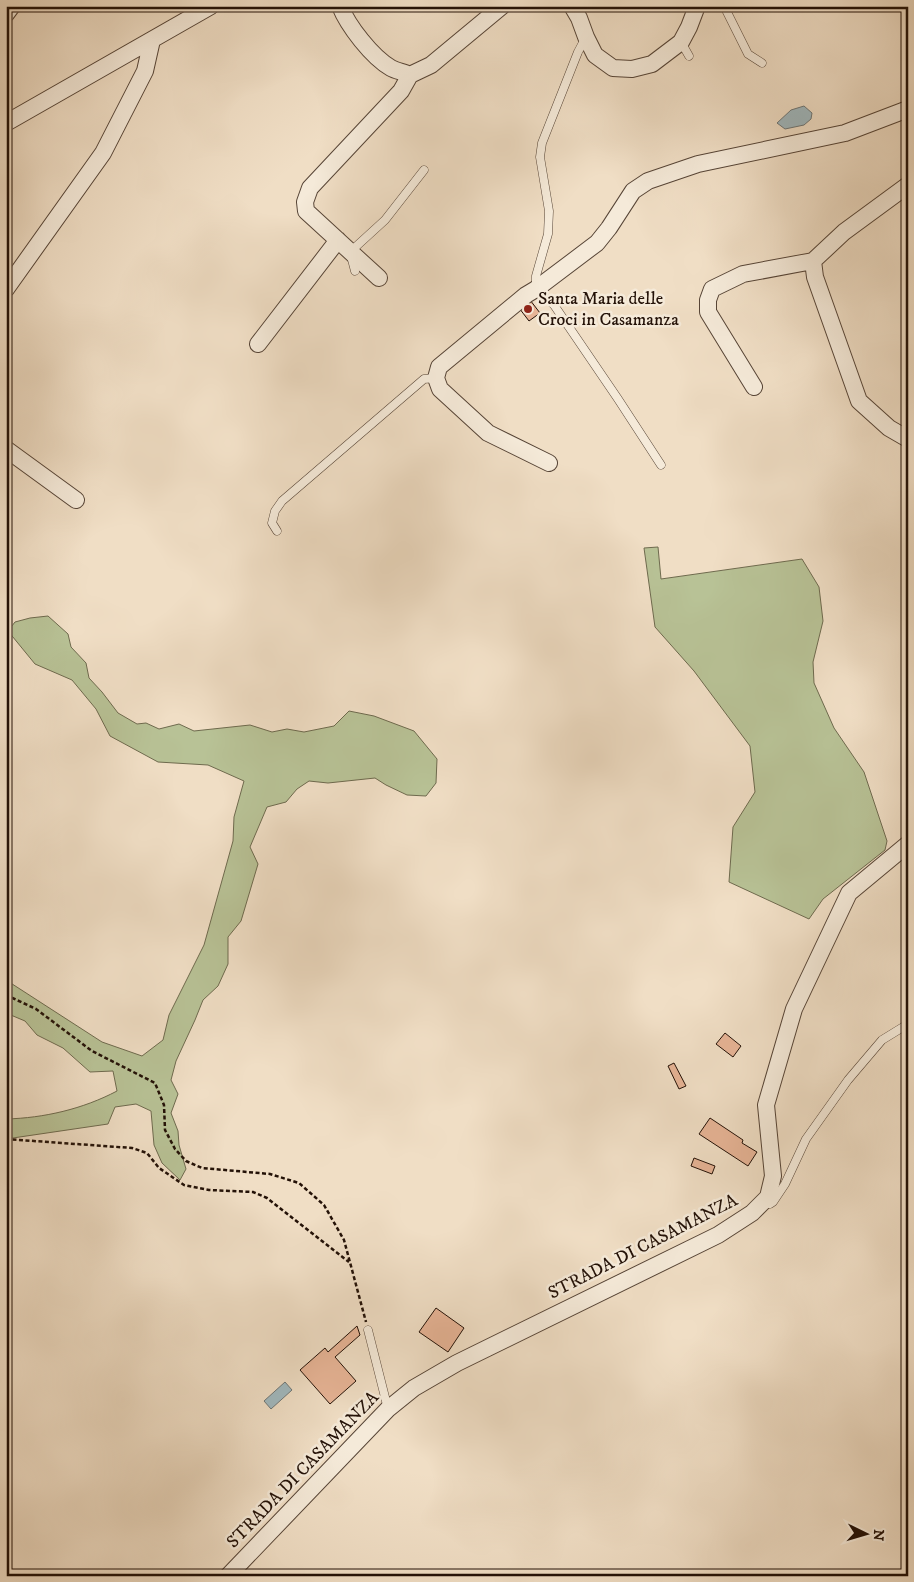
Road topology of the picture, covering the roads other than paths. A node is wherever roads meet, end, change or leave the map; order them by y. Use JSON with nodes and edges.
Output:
{"nodes":[{"id":1,"x":12,"y":6,"type":"edge"},
{"id":2,"x":211,"y":6,"type":"edge"},
{"id":3,"x":340,"y":6,"type":"edge"},
{"id":4,"x":502,"y":6,"type":"edge"},
{"id":5,"x":572,"y":6,"type":"edge"},
{"id":6,"x":696,"y":6,"type":"edge"},
{"id":7,"x":724,"y":6,"type":"edge"},
{"id":8,"x":6,"y":14,"type":"edge"},
{"id":9,"x":586,"y":37,"type":"junction"},
{"id":10,"x":152,"y":40,"type":"junction"},
{"id":11,"x":681,"y":42,"type":"junction"},
{"id":12,"x":689,"y":56,"type":"dead end"},
{"id":13,"x":762,"y":63,"type":"dead end"},
{"id":14,"x":410,"y":74,"type":"junction"},
{"id":15,"x":908,"y":109,"type":"edge"},
{"id":16,"x":6,"y":123,"type":"edge"},
{"id":17,"x":424,"y":170,"type":"dead end"},
{"id":18,"x":908,"y":185,"type":"edge"},
{"id":19,"x":338,"y":240,"type":"junction"},
{"id":20,"x":350,"y":252,"type":"junction"},
{"id":21,"x":813,"y":261,"type":"junction"},
{"id":22,"x":355,"y":271,"type":"dead end"},
{"id":23,"x":379,"y":278,"type":"dead end"},
{"id":24,"x":6,"y":289,"type":"edge"},
{"id":25,"x":536,"y":289,"type":"junction"},
{"id":26,"x":258,"y":344,"type":"dead end"},
{"id":27,"x":436,"y":378,"type":"junction"},
{"id":28,"x":754,"y":387,"type":"dead end"},
{"id":29,"x":908,"y":438,"type":"edge"},
{"id":30,"x":6,"y":450,"type":"edge"},
{"id":31,"x":549,"y":464,"type":"dead end"},
{"id":32,"x":661,"y":465,"type":"dead end"},
{"id":33,"x":76,"y":500,"type":"dead end"},
{"id":34,"x":277,"y":531,"type":"dead end"},
{"id":35,"x":908,"y":844,"type":"edge"},
{"id":36,"x":908,"y":1024,"type":"edge"},
{"id":37,"x":752,"y":1213,"type":"junction"},
{"id":38,"x":368,"y":1330,"type":"road end"},
{"id":39,"x":388,"y":1409,"type":"junction"},
{"id":40,"x":228,"y":1576,"type":"edge"}],
"edges":[{"from":1,"to":8,"type":"street"},
{"from":2,"to":10,"type":"street"},
{"from":3,"to":14,"type":"street"},
{"from":4,"to":14,"type":"street"},
{"from":5,"to":9,"type":"street"},
{"from":6,"to":11,"type":"street"},
{"from":7,"to":13,"type":"lane"},
{"from":9,"to":11,"type":"street"},
{"from":9,"to":25,"type":"lane"},
{"from":10,"to":16,"type":"street"},
{"from":10,"to":24,"type":"street"},
{"from":11,"to":12,"type":"lane"},
{"from":14,"to":19,"type":"street"},
{"from":15,"to":25,"type":"street"},
{"from":17,"to":20,"type":"lane"},
{"from":18,"to":21,"type":"street"},
{"from":19,"to":20,"type":"street"},
{"from":19,"to":26,"type":"street"},
{"from":20,"to":22,"type":"lane"},
{"from":20,"to":23,"type":"street"},
{"from":21,"to":28,"type":"street"},
{"from":21,"to":29,"type":"street"},
{"from":25,"to":27,"type":"street"},
{"from":25,"to":32,"type":"lane"},
{"from":27,"to":31,"type":"street"},
{"from":27,"to":34,"type":"lane"},
{"from":30,"to":33,"type":"street"},
{"from":35,"to":37,"type":"street","name":"STRADA DI CASAMANZA"},
{"from":36,"to":37,"type":"lane"},
{"from":37,"to":39,"type":"street","name":"STRADA DI CASAMANZA"},
{"from":38,"to":39,"type":"lane"},
{"from":39,"to":40,"type":"street","name":"STRADA DI CASAMANZA"}]}
